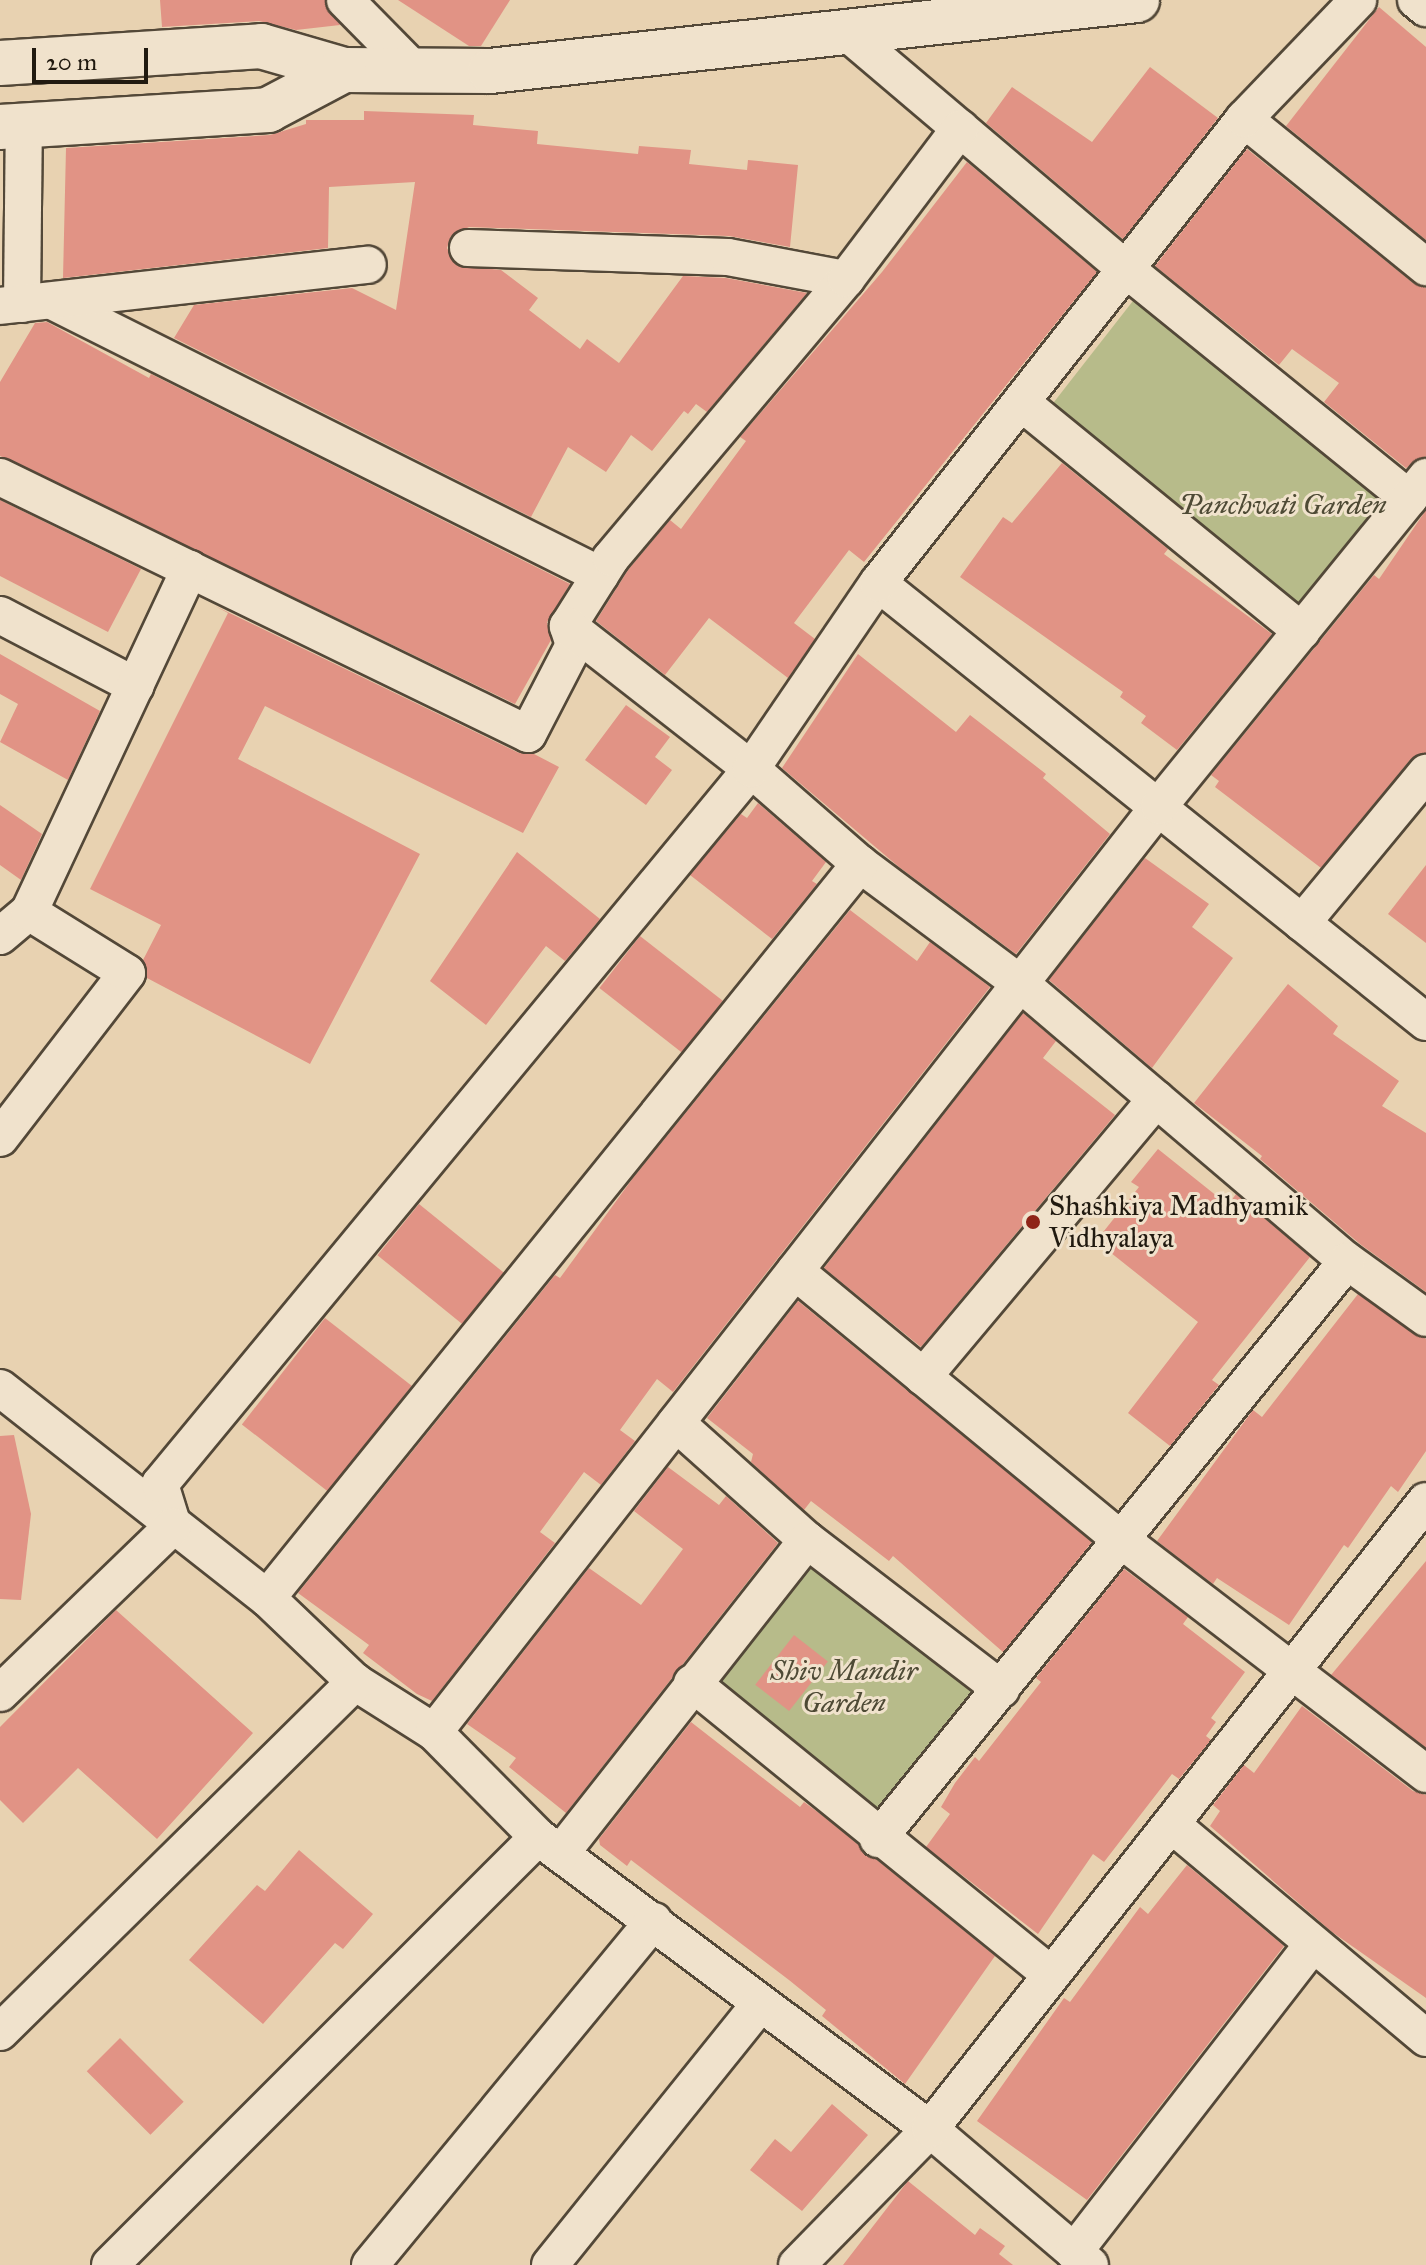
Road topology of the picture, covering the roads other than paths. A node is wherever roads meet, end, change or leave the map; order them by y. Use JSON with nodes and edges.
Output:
{"nodes":[{"id":1,"x":345,"y":0,"type":"edge"},
{"id":2,"x":1137,"y":0,"type":"edge"},
{"id":3,"x":1358,"y":0,"type":"edge"},
{"id":4,"x":1416,"y":0,"type":"edge"},
{"id":5,"x":1426,"y":8,"type":"edge"},
{"id":6,"x":845,"y":31,"type":"junction"},
{"id":7,"x":0,"y":63,"type":"edge"},
{"id":8,"x":344,"y":70,"type":"junction"},
{"id":9,"x":415,"y":71,"type":"junction"},
{"id":10,"x":1244,"y":119,"type":"junction"},
{"id":11,"x":12,"y":126,"type":"edge"},
{"id":12,"x":960,"y":128,"type":"junction"},
{"id":13,"x":468,"y":248,"type":"dead end"},
{"id":14,"x":368,"y":265,"type":"dead end"},
{"id":15,"x":1426,"y":267,"type":"edge"},
{"id":16,"x":1127,"y":270,"type":"junction"},
{"id":17,"x":846,"y":279,"type":"junction"},
{"id":18,"x":25,"y":304,"type":"edge"},
{"id":19,"x":1022,"y":403,"type":"junction"},
{"id":20,"x":0,"y":477,"type":"edge"},
{"id":21,"x":1418,"y":487,"type":"edge"},
{"id":22,"x":190,"y":569,"type":"junction"},
{"id":23,"x":600,"y":575,"type":"junction"},
{"id":24,"x":878,"y":583,"type":"junction"},
{"id":25,"x":0,"y":615,"type":"edge"},
{"id":26,"x":568,"y":626,"type":"junction"},
{"id":27,"x":1302,"y":631,"type":"junction"},
{"id":28,"x":136,"y":686,"type":"junction"},
{"id":29,"x":751,"y":769,"type":"junction"},
{"id":30,"x":1426,"y":773,"type":"edge"},
{"id":31,"x":1159,"y":806,"type":"junction"},
{"id":32,"x":860,"y":864,"type":"junction"},
{"id":33,"x":29,"y":912,"type":"junction"},
{"id":34,"x":1302,"y":923,"type":"junction"},
{"id":35,"x":0,"y":936,"type":"edge"},
{"id":36,"x":1021,"y":984,"type":"junction"},
{"id":37,"x":1426,"y":1022,"type":"edge"},
{"id":38,"x":1156,"y":1099,"type":"junction"},
{"id":39,"x":0,"y":1138,"type":"edge"},
{"id":40,"x":1347,"y":1261,"type":"junction"},
{"id":41,"x":795,"y":1271,"type":"junction"},
{"id":42,"x":1426,"y":1318,"type":"edge"},
{"id":43,"x":923,"y":1377,"type":"junction"},
{"id":44,"x":0,"y":1388,"type":"edge"},
{"id":45,"x":676,"y":1423,"type":"junction"},
{"id":46,"x":1426,"y":1501,"type":"edge"},
{"id":47,"x":173,"y":1526,"type":"junction"},
{"id":48,"x":807,"y":1540,"type":"junction"},
{"id":49,"x":1124,"y":1542,"type":"junction"},
{"id":50,"x":267,"y":1598,"type":"junction"},
{"id":51,"x":1293,"y":1669,"type":"junction"},
{"id":52,"x":355,"y":1682,"type":"junction"},
{"id":53,"x":692,"y":1683,"type":"junction"},
{"id":54,"x":1001,"y":1689,"type":"junction"},
{"id":55,"x":0,"y":1693,"type":"edge"},
{"id":56,"x":434,"y":1732,"type":"junction"},
{"id":57,"x":1426,"y":1774,"type":"edge"},
{"id":58,"x":1171,"y":1824,"type":"junction"},
{"id":59,"x":878,"y":1839,"type":"junction"},
{"id":60,"x":549,"y":1845,"type":"junction"},
{"id":61,"x":654,"y":1921,"type":"junction"},
{"id":62,"x":1311,"y":1946,"type":"junction"},
{"id":63,"x":1051,"y":1975,"type":"junction"},
{"id":64,"x":760,"y":2004,"type":"junction"},
{"id":65,"x":0,"y":2032,"type":"edge"},
{"id":66,"x":1426,"y":2038,"type":"edge"},
{"id":67,"x":930,"y":2129,"type":"junction"},
{"id":68,"x":1082,"y":2258,"type":"edge"},
{"id":69,"x":110,"y":2265,"type":"edge"},
{"id":70,"x":370,"y":2265,"type":"edge"},
{"id":71,"x":550,"y":2265,"type":"edge"},
{"id":72,"x":797,"y":2265,"type":"edge"}],
"edges":[{"from":1,"to":9,"type":"street"},
{"from":2,"to":6,"type":"main road"},
{"from":3,"to":10,"type":"street"},
{"from":4,"to":5,"type":"street"},
{"from":6,"to":9,"type":"main road"},
{"from":6,"to":12,"type":"street"},
{"from":7,"to":8,"type":"main road"},
{"from":8,"to":9,"type":"main road"},
{"from":8,"to":11,"type":"main road"},
{"from":10,"to":15,"type":"street"},
{"from":10,"to":16,"type":"street"},
{"from":11,"to":18,"type":"street"},
{"from":12,"to":16,"type":"street"},
{"from":12,"to":17,"type":"street"},
{"from":13,"to":17,"type":"street"},
{"from":14,"to":18,"type":"street"},
{"from":16,"to":19,"type":"street"},
{"from":16,"to":21,"type":"street"},
{"from":17,"to":23,"type":"street"},
{"from":18,"to":23,"type":"street"},
{"from":19,"to":24,"type":"street"},
{"from":19,"to":27,"type":"street"},
{"from":20,"to":22,"type":"street"},
{"from":21,"to":27,"type":"street"},
{"from":22,"to":26,"type":"street"},
{"from":22,"to":28,"type":"street"},
{"from":23,"to":26,"type":"street"},
{"from":24,"to":29,"type":"street"},
{"from":24,"to":31,"type":"street"},
{"from":25,"to":28,"type":"street"},
{"from":26,"to":29,"type":"street"},
{"from":27,"to":31,"type":"street"},
{"from":28,"to":33,"type":"street"},
{"from":29,"to":32,"type":"street"},
{"from":29,"to":47,"type":"street"},
{"from":30,"to":34,"type":"street"},
{"from":31,"to":34,"type":"street"},
{"from":31,"to":36,"type":"street"},
{"from":32,"to":36,"type":"street"},
{"from":32,"to":50,"type":"street"},
{"from":33,"to":35,"type":"street"},
{"from":33,"to":39,"type":"street"},
{"from":34,"to":37,"type":"street"},
{"from":36,"to":38,"type":"street"},
{"from":36,"to":41,"type":"street"},
{"from":38,"to":40,"type":"street"},
{"from":38,"to":43,"type":"street"},
{"from":40,"to":42,"type":"street"},
{"from":40,"to":49,"type":"street"},
{"from":41,"to":43,"type":"street"},
{"from":41,"to":45,"type":"street"},
{"from":43,"to":49,"type":"street"},
{"from":44,"to":47,"type":"street"},
{"from":45,"to":48,"type":"street"},
{"from":45,"to":56,"type":"street"},
{"from":46,"to":51,"type":"street"},
{"from":47,"to":50,"type":"street"},
{"from":47,"to":55,"type":"street"},
{"from":48,"to":53,"type":"street"},
{"from":48,"to":54,"type":"street"},
{"from":49,"to":51,"type":"street"},
{"from":49,"to":54,"type":"street"},
{"from":50,"to":52,"type":"street"},
{"from":51,"to":57,"type":"street"},
{"from":51,"to":58,"type":"street"},
{"from":52,"to":56,"type":"street"},
{"from":52,"to":65,"type":"street"},
{"from":53,"to":59,"type":"street"},
{"from":53,"to":60,"type":"street"},
{"from":54,"to":59,"type":"street"},
{"from":56,"to":60,"type":"street"},
{"from":58,"to":62,"type":"street"},
{"from":58,"to":63,"type":"street"},
{"from":59,"to":63,"type":"street"},
{"from":60,"to":61,"type":"street"},
{"from":60,"to":69,"type":"street"},
{"from":61,"to":64,"type":"street"},
{"from":61,"to":70,"type":"street"},
{"from":62,"to":66,"type":"street"},
{"from":62,"to":68,"type":"street"},
{"from":63,"to":67,"type":"street"},
{"from":64,"to":67,"type":"street"},
{"from":64,"to":71,"type":"street"},
{"from":67,"to":68,"type":"street"},
{"from":67,"to":72,"type":"street"}]}
